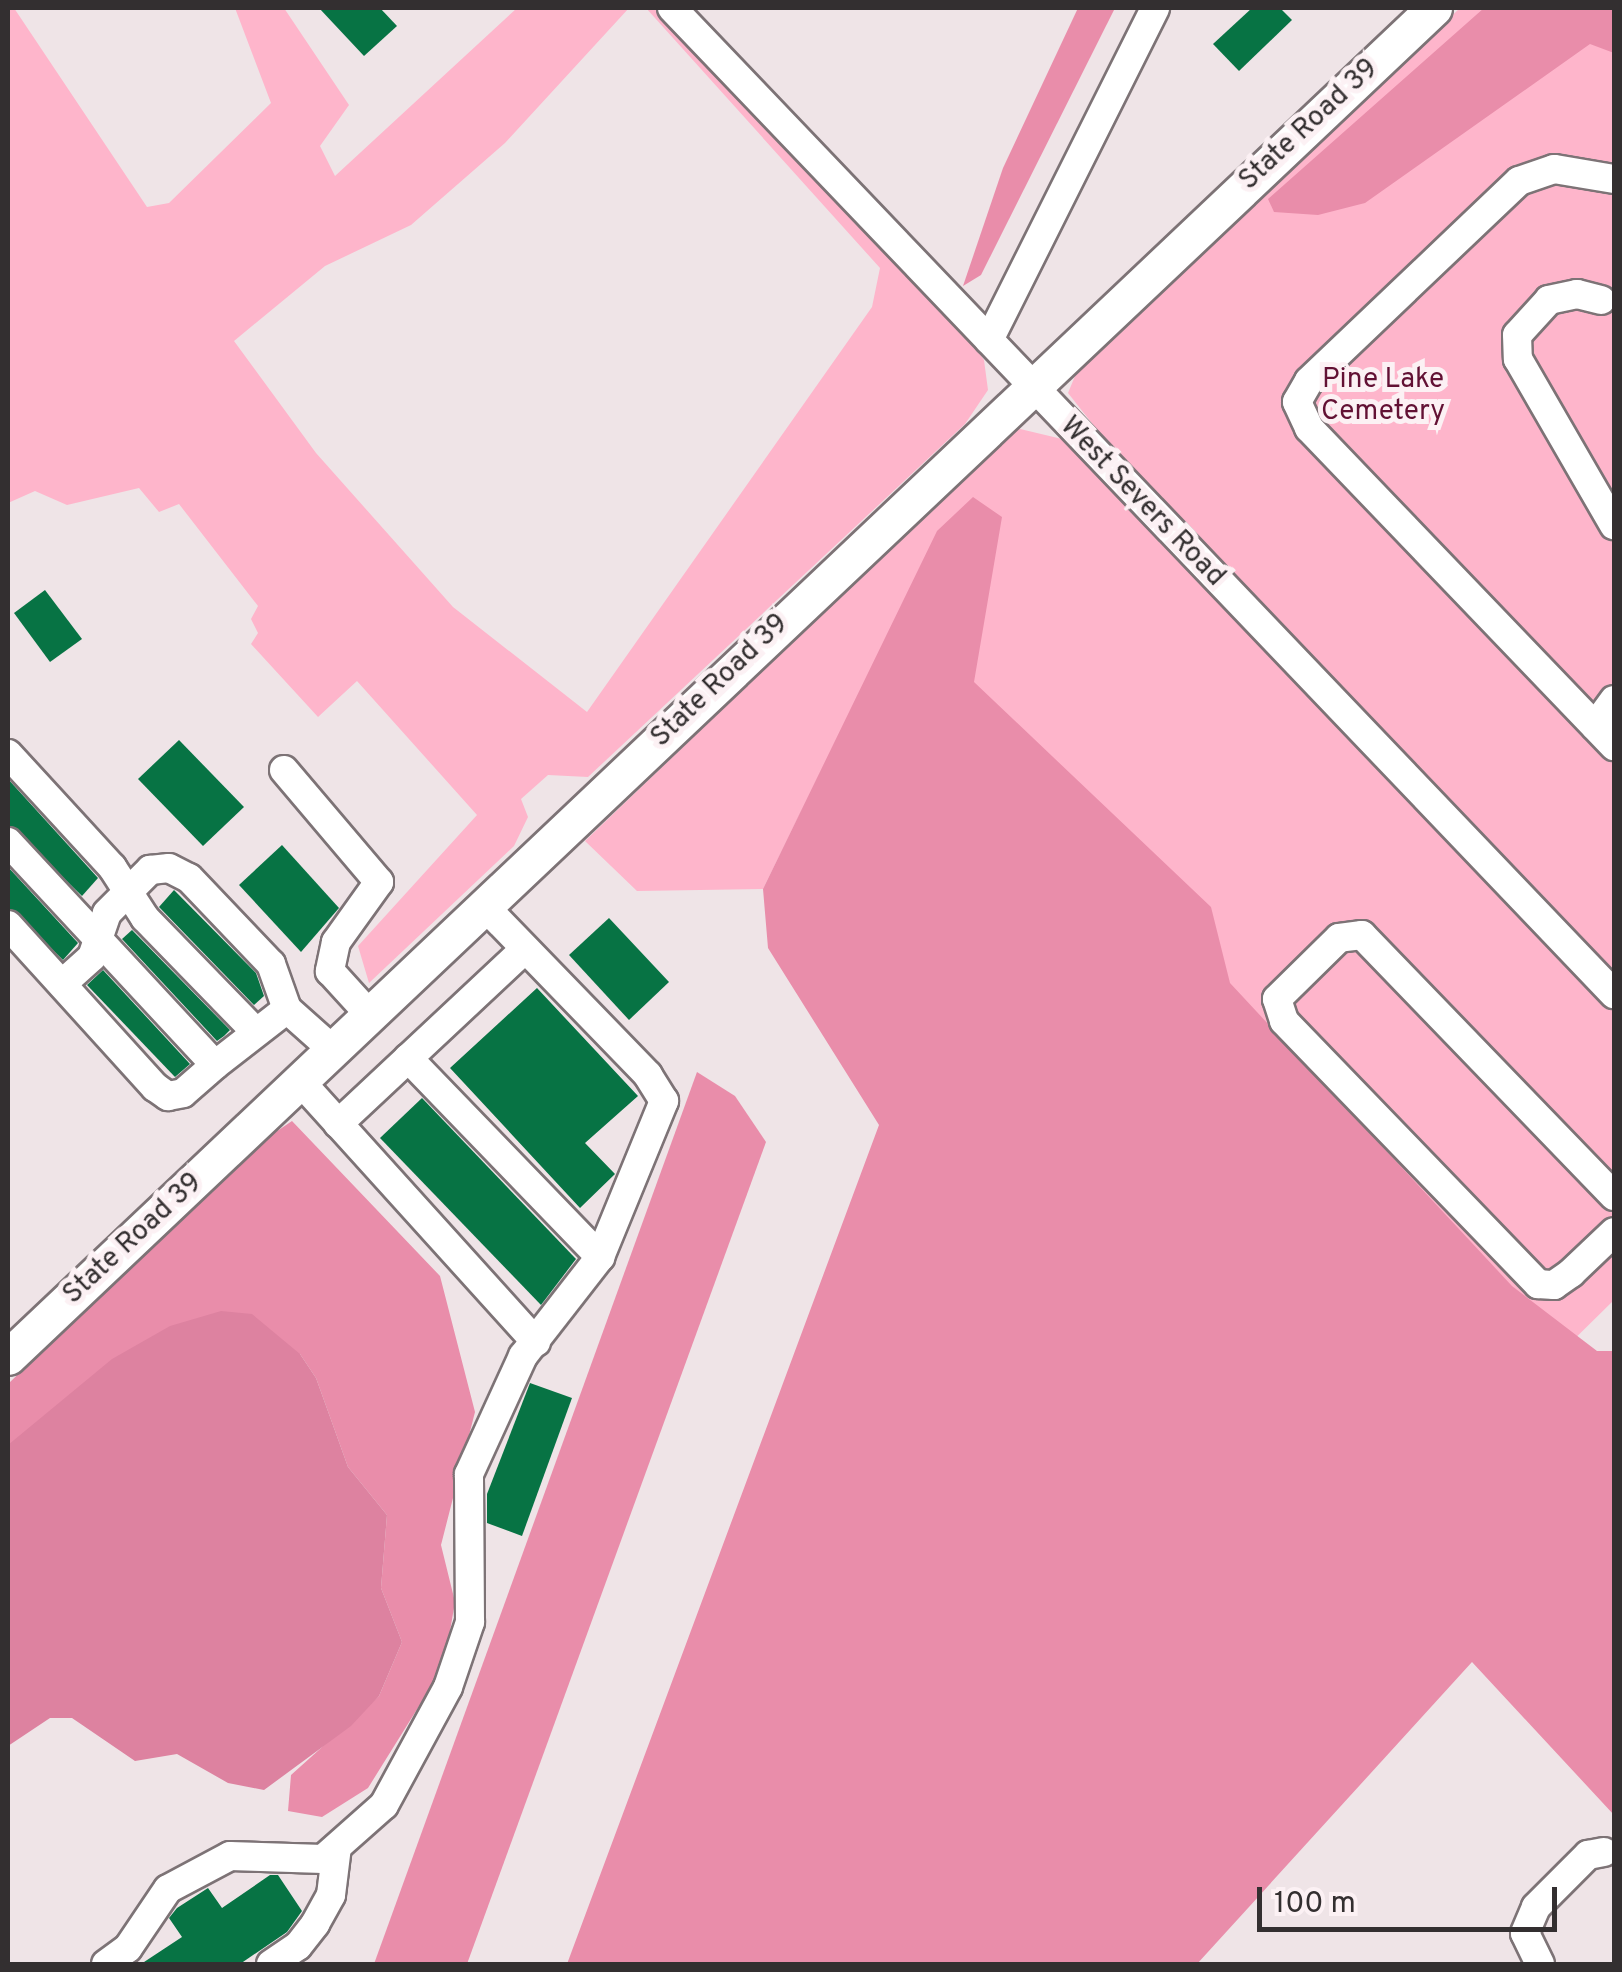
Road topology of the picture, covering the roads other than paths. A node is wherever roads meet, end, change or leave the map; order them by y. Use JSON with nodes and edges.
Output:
{"nodes":[{"id":1,"x":672,"y":8,"type":"edge"},
{"id":2,"x":1155,"y":8,"type":"edge"},
{"id":3,"x":1434,"y":8,"type":"edge"},
{"id":4,"x":1614,"y":179,"type":"edge"},
{"id":5,"x":1601,"y":300,"type":"dead end"},
{"id":6,"x":989,"y":340,"type":"junction"},
{"id":7,"x":1031,"y":387,"type":"junction"},
{"id":8,"x":1614,"y":526,"type":"edge"},
{"id":9,"x":1614,"y":700,"type":"edge"},
{"id":10,"x":1595,"y":726,"type":"junction"},
{"id":11,"x":1614,"y":746,"type":"edge"},
{"id":12,"x":8,"y":754,"type":"edge"},
{"id":13,"x":284,"y":770,"type":"dead end"},
{"id":14,"x":8,"y":842,"type":"edge"},
{"id":15,"x":126,"y":894,"type":"junction"},
{"id":16,"x":484,"y":906,"type":"junction"},
{"id":17,"x":8,"y":925,"type":"edge"},
{"id":18,"x":101,"y":941,"type":"junction"},
{"id":19,"x":525,"y":949,"type":"junction"},
{"id":20,"x":62,"y":984,"type":"junction"},
{"id":21,"x":1614,"y":994,"type":"edge"},
{"id":22,"x":287,"y":1009,"type":"junction"},
{"id":23,"x":370,"y":1015,"type":"junction"},
{"id":24,"x":256,"y":1032,"type":"junction"},
{"id":25,"x":333,"y":1050,"type":"junction"},
{"id":26,"x":408,"y":1058,"type":"junction"},
{"id":27,"x":215,"y":1064,"type":"junction"},
{"id":28,"x":300,"y":1081,"type":"junction"},
{"id":29,"x":338,"y":1124,"type":"junction"},
{"id":30,"x":1614,"y":1196,"type":"edge"},
{"id":31,"x":1614,"y":1232,"type":"edge"},
{"id":32,"x":600,"y":1257,"type":"junction"},
{"id":33,"x":536,"y":1342,"type":"junction"},
{"id":34,"x":8,"y":1357,"type":"edge"},
{"id":35,"x":338,"y":1847,"type":"junction"},
{"id":36,"x":1604,"y":1852,"type":"dead end"},
{"id":37,"x":106,"y":1964,"type":"edge"},
{"id":38,"x":271,"y":1964,"type":"edge"},
{"id":39,"x":1540,"y":1964,"type":"edge"}],
"edges":[{"from":1,"to":6,"type":"street","name":"West Severs Road"},
{"from":2,"to":6,"type":"street"},
{"from":3,"to":7,"type":"main road","name":"State Road 39"},
{"from":4,"to":10,"type":"street"},
{"from":5,"to":8,"type":"street"},
{"from":6,"to":7,"type":"street","name":"West Severs Road"},
{"from":7,"to":16,"type":"main road","name":"State Road 39"},
{"from":7,"to":21,"type":"street","name":"West Severs Road"},
{"from":9,"to":10,"type":"street"},
{"from":10,"to":11,"type":"street"},
{"from":12,"to":15,"type":"street"},
{"from":13,"to":23,"type":"street"},
{"from":14,"to":18,"type":"street"},
{"from":15,"to":18,"type":"street"},
{"from":15,"to":22,"type":"street"},
{"from":15,"to":24,"type":"street"},
{"from":16,"to":19,"type":"street"},
{"from":16,"to":23,"type":"main road","name":"State Road 39"},
{"from":17,"to":20,"type":"street"},
{"from":18,"to":20,"type":"street"},
{"from":18,"to":27,"type":"street"},
{"from":19,"to":26,"type":"street"},
{"from":19,"to":32,"type":"street"},
{"from":20,"to":27,"type":"street"},
{"from":22,"to":24,"type":"street"},
{"from":22,"to":25,"type":"street"},
{"from":23,"to":25,"type":"main road","name":"State Road 39"},
{"from":24,"to":27,"type":"street"},
{"from":25,"to":28,"type":"main road","name":"State Road 39"},
{"from":26,"to":29,"type":"street"},
{"from":26,"to":32,"type":"street"},
{"from":28,"to":29,"type":"street"},
{"from":28,"to":34,"type":"main road","name":"State Road 39"},
{"from":29,"to":33,"type":"street"},
{"from":30,"to":31,"type":"street"},
{"from":32,"to":33,"type":"street"},
{"from":33,"to":35,"type":"street"},
{"from":35,"to":37,"type":"street"},
{"from":35,"to":38,"type":"street"},
{"from":36,"to":39,"type":"street"}]}
